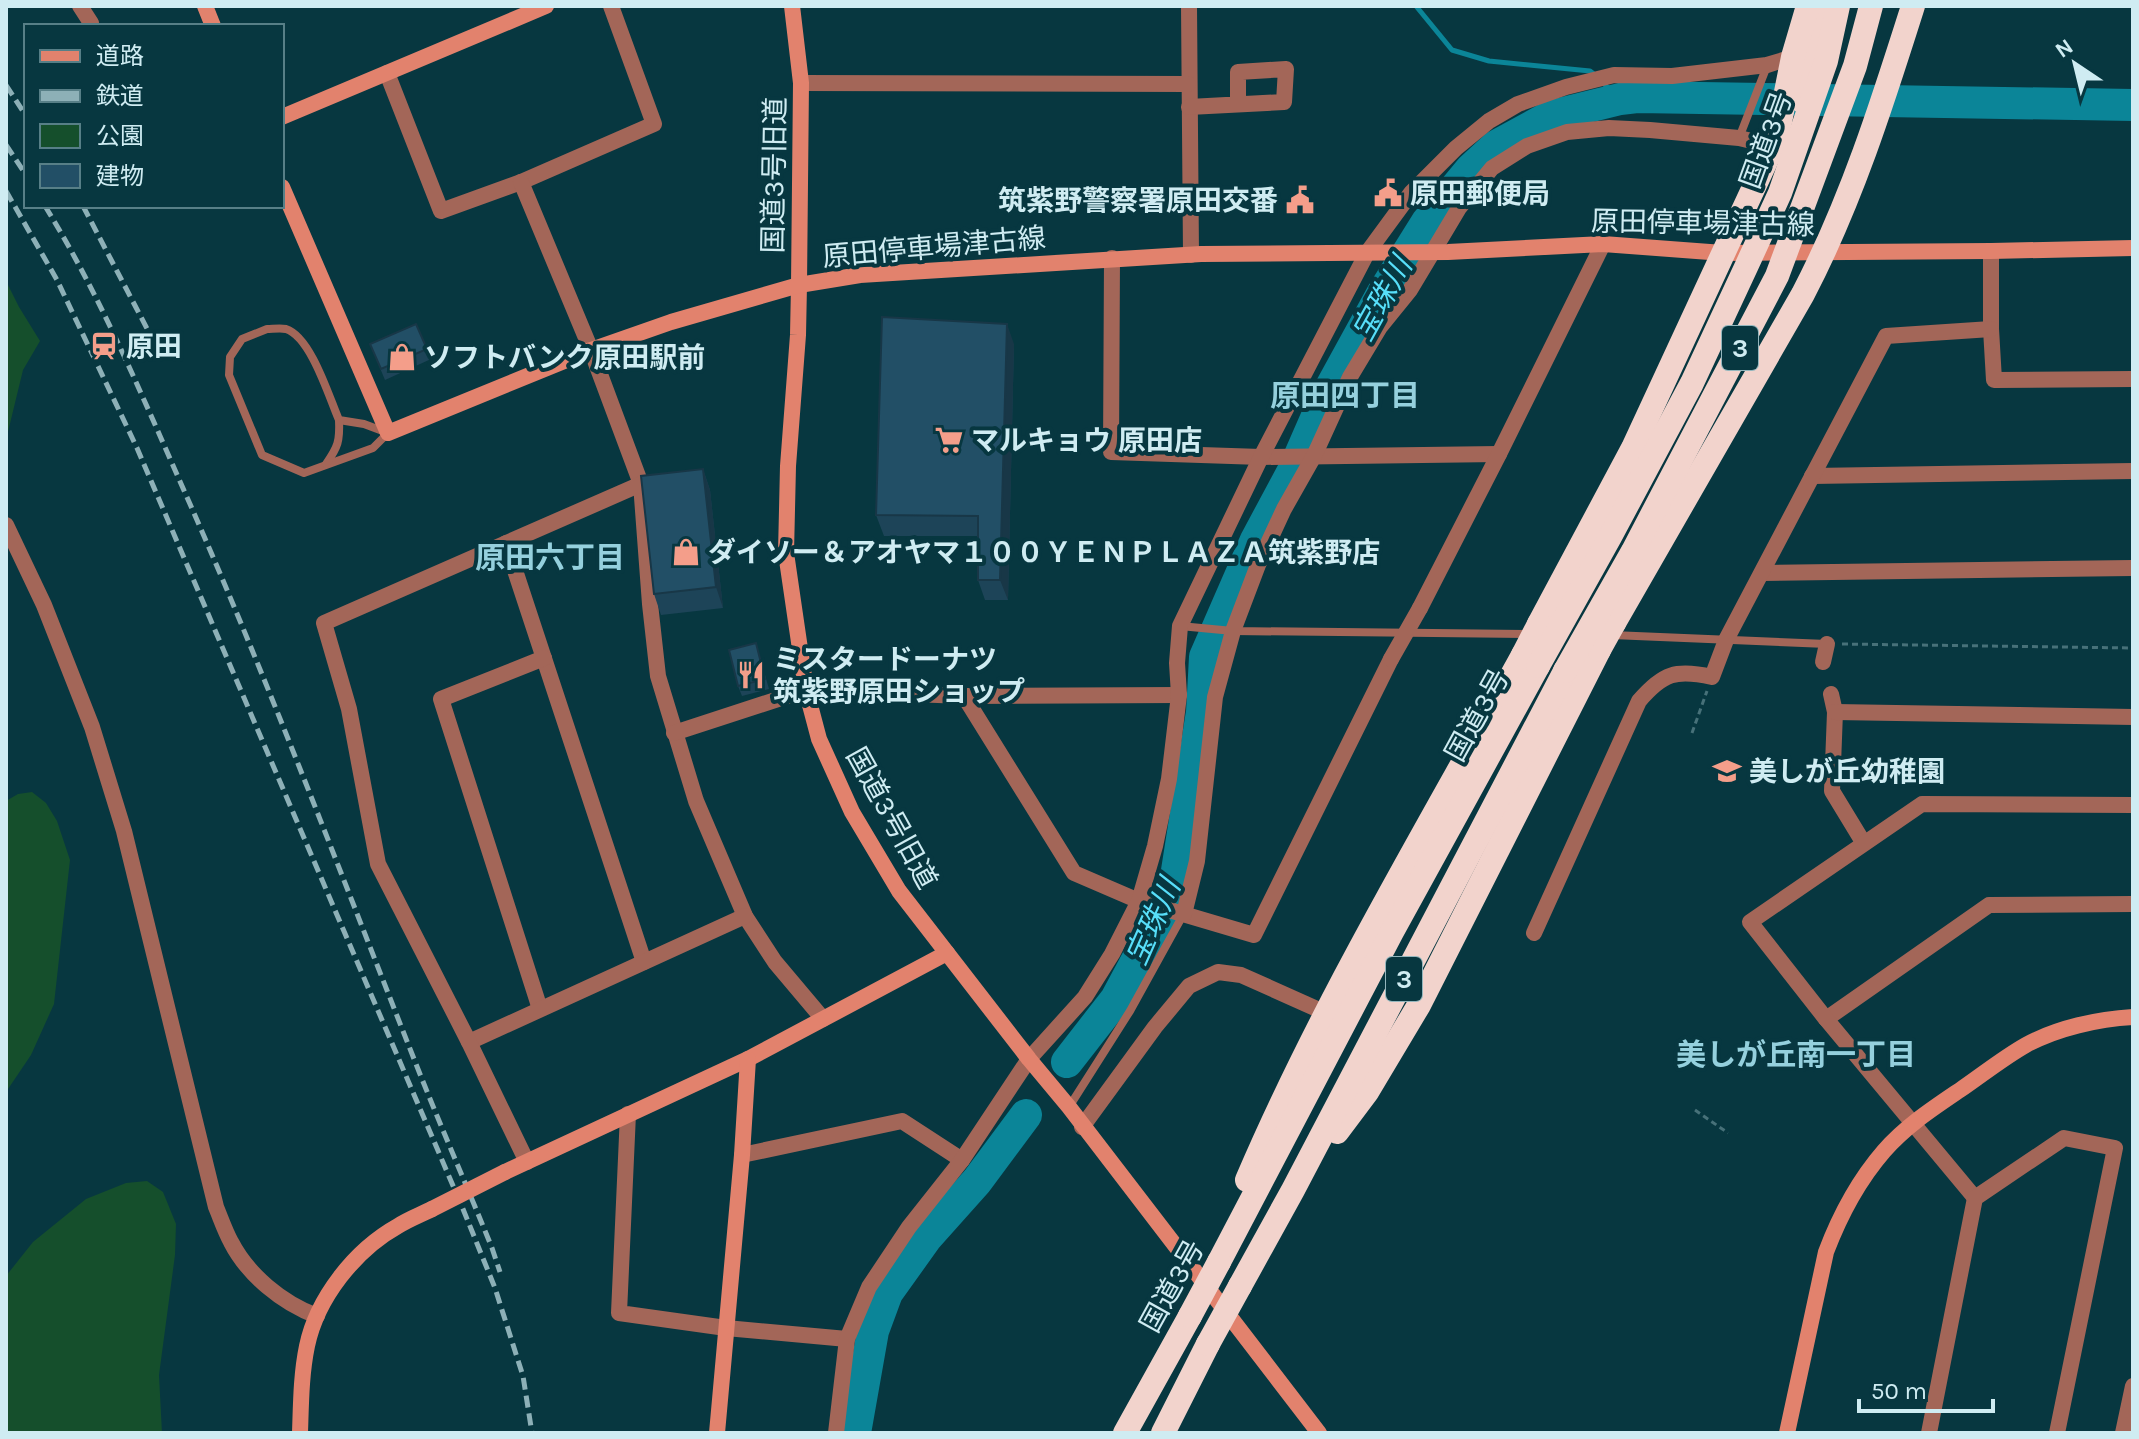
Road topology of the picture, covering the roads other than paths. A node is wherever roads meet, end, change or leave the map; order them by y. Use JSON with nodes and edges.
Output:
{"nodes":[{"id":1,"x":80,"y":6,"type":"edge"},
{"id":2,"x":546,"y":6,"type":"edge"},
{"id":3,"x":611,"y":6,"type":"edge"},
{"id":4,"x":792,"y":6,"type":"edge"},
{"id":5,"x":1189,"y":6,"type":"edge"},
{"id":6,"x":1808,"y":6,"type":"edge"},
{"id":7,"x":1826,"y":6,"type":"edge"},
{"id":8,"x":1838,"y":6,"type":"edge"},
{"id":9,"x":1871,"y":6,"type":"edge"},
{"id":10,"x":1913,"y":6,"type":"edge"},
{"id":11,"x":91,"y":24,"type":"edge"},
{"id":12,"x":1792,"y":64,"type":"junction"},
{"id":13,"x":1767,"y":65,"type":"junction"},
{"id":14,"x":387,"y":73,"type":"junction"},
{"id":15,"x":801,"y":83,"type":"junction"},
{"id":16,"x":1188,"y":84,"type":"junction"},
{"id":17,"x":1238,"y":103,"type":"dead end"},
{"id":18,"x":1189,"y":107,"type":"junction"},
{"id":19,"x":284,"y":116,"type":"edge"},
{"id":20,"x":1739,"y":138,"type":"junction"},
{"id":21,"x":1773,"y":146,"type":"junction"},
{"id":22,"x":521,"y":182,"type":"junction"},
{"id":23,"x":284,"y":192,"type":"edge"},
{"id":24,"x":1780,"y":193,"type":"junction"},
{"id":25,"x":1603,"y":244,"type":"junction"},
{"id":26,"x":2133,"y":248,"type":"edge"},
{"id":27,"x":1991,"y":251,"type":"junction"},
{"id":28,"x":1432,"y":252,"type":"junction"},
{"id":29,"x":1825,"y":252,"type":"junction"},
{"id":30,"x":1367,"y":253,"type":"junction"},
{"id":31,"x":1723,"y":253,"type":"junction"},
{"id":32,"x":1191,"y":255,"type":"junction"},
{"id":33,"x":1112,"y":258,"type":"junction"},
{"id":34,"x":799,"y":285,"type":"junction"},
{"id":35,"x":1991,"y":329,"type":"junction"},
{"id":36,"x":591,"y":350,"type":"junction"},
{"id":37,"x":2133,"y":379,"type":"edge"},
{"id":38,"x":339,"y":420,"type":"junction"},
{"id":39,"x":388,"y":433,"type":"junction"},
{"id":40,"x":1499,"y":454,"type":"junction"},
{"id":41,"x":1314,"y":456,"type":"junction"},
{"id":42,"x":1261,"y":457,"type":"junction"},
{"id":43,"x":325,"y":466,"type":"junction"},
{"id":44,"x":2133,"y":471,"type":"edge"},
{"id":45,"x":1812,"y":476,"type":"junction"},
{"id":46,"x":641,"y":484,"type":"junction"},
{"id":47,"x":6,"y":525,"type":"edge"},
{"id":48,"x":506,"y":543,"type":"junction"},
{"id":49,"x":2133,"y":568,"type":"edge"},
{"id":50,"x":1762,"y":573,"type":"junction"},
{"id":51,"x":1180,"y":626,"type":"junction"},
{"id":52,"x":1233,"y":631,"type":"junction"},
{"id":53,"x":1726,"y":640,"type":"junction"},
{"id":54,"x":1827,"y":644,"type":"joint"},
{"id":55,"x":544,"y":658,"type":"junction"},
{"id":56,"x":1531,"y":661,"type":"junction"},
{"id":57,"x":1823,"y":662,"type":"dead end"},
{"id":58,"x":806,"y":690,"type":"junction"},
{"id":59,"x":1831,"y":694,"type":"dead end"},
{"id":60,"x":1179,"y":695,"type":"junction"},
{"id":61,"x":964,"y":696,"type":"junction"},
{"id":62,"x":1835,"y":712,"type":"junction"},
{"id":63,"x":2133,"y":717,"type":"edge"},
{"id":64,"x":674,"y":733,"type":"junction"},
{"id":65,"x":2133,"y":805,"type":"edge"},
{"id":66,"x":1863,"y":842,"type":"junction"},
{"id":67,"x":1139,"y":901,"type":"junction"},
{"id":68,"x":2133,"y":904,"type":"edge"},
{"id":69,"x":1184,"y":914,"type":"junction"},
{"id":70,"x":745,"y":916,"type":"junction"},
{"id":71,"x":1534,"y":933,"type":"dead end"},
{"id":72,"x":947,"y":953,"type":"junction"},
{"id":73,"x":644,"y":962,"type":"junction"},
{"id":74,"x":540,"y":1009,"type":"junction"},
{"id":75,"x":1326,"y":1013,"type":"junction"},
{"id":76,"x":2133,"y":1017,"type":"edge"},
{"id":77,"x":823,"y":1019,"type":"junction"},
{"id":78,"x":1826,"y":1019,"type":"junction"},
{"id":79,"x":469,"y":1042,"type":"junction"},
{"id":80,"x":748,"y":1059,"type":"junction"},
{"id":81,"x":1029,"y":1059,"type":"junction"},
{"id":82,"x":1069,"y":1107,"type":"junction"},
{"id":83,"x":628,"y":1114,"type":"junction"},
{"id":84,"x":1911,"y":1123,"type":"junction"},
{"id":85,"x":1082,"y":1127,"type":"junction"},
{"id":86,"x":742,"y":1155,"type":"junction"},
{"id":87,"x":962,"y":1160,"type":"junction"},
{"id":88,"x":527,"y":1162,"type":"junction"},
{"id":89,"x":1293,"y":1190,"type":"junction"},
{"id":90,"x":1975,"y":1198,"type":"junction"},
{"id":91,"x":1237,"y":1230,"type":"junction"},
{"id":92,"x":317,"y":1316,"type":"junction"},
{"id":93,"x":726,"y":1328,"type":"junction"},
{"id":94,"x":847,"y":1339,"type":"junction"},
{"id":95,"x":2133,"y":1386,"type":"edge"},
{"id":96,"x":300,"y":1433,"type":"edge"},
{"id":97,"x":717,"y":1433,"type":"edge"},
{"id":98,"x":836,"y":1433,"type":"edge"},
{"id":99,"x":1125,"y":1433,"type":"edge"},
{"id":100,"x":1163,"y":1433,"type":"edge"},
{"id":101,"x":1319,"y":1433,"type":"edge"},
{"id":102,"x":1787,"y":1433,"type":"edge"},
{"id":103,"x":1929,"y":1433,"type":"edge"},
{"id":104,"x":2057,"y":1433,"type":"edge"},
{"id":105,"x":2123,"y":1433,"type":"edge"}],
"edges":[{"from":1,"to":11,"type":"street"},
{"from":2,"to":14,"type":"street"},
{"from":3,"to":22,"type":"street"},
{"from":4,"to":15,"type":"street","name":"国道3号旧道"},
{"from":5,"to":16,"type":"street"},
{"from":6,"to":12,"type":"highway"},
{"from":7,"to":24,"type":"highway","bridge":true},
{"from":8,"to":24,"type":"highway","name":"国道3号","number":"3","bridge":true},
{"from":9,"to":89,"type":"highway","name":"国道3号","number":"3","bridge":true},
{"from":10,"to":29,"type":"highway"},
{"from":12,"to":13,"type":"street"},
{"from":12,"to":21,"type":"highway"},
{"from":13,"to":20,"type":"lane"},
{"from":13,"to":30,"type":"street"},
{"from":14,"to":19,"type":"street"},
{"from":14,"to":22,"type":"street"},
{"from":15,"to":16,"type":"street"},
{"from":15,"to":34,"type":"street","name":"国道3号旧道"},
{"from":16,"to":18,"type":"street"},
{"from":17,"to":18,"type":"street"},
{"from":18,"to":32,"type":"street"},
{"from":20,"to":21,"type":"street"},
{"from":20,"to":28,"type":"street"},
{"from":21,"to":31,"type":"highway"},
{"from":22,"to":36,"type":"street"},
{"from":23,"to":39,"type":"street"},
{"from":24,"to":56,"type":"highway","name":"国道3号","number":"3","bridge":true},
{"from":25,"to":28,"type":"street","name":"原田停車場津古線"},
{"from":25,"to":31,"type":"street","name":"原田停車場津古線"},
{"from":25,"to":40,"type":"street"},
{"from":26,"to":27,"type":"street","name":"原田停車場津古線"},
{"from":27,"to":29,"type":"street","name":"原田停車場津古線"},
{"from":27,"to":35,"type":"street"},
{"from":28,"to":30,"type":"street","name":"原田停車場津古線"},
{"from":28,"to":41,"type":"street"},
{"from":29,"to":31,"type":"street","name":"原田停車場津古線"},
{"from":29,"to":89,"type":"highway","bridge":true},
{"from":30,"to":32,"type":"street","name":"原田停車場津古線"},
{"from":30,"to":42,"type":"street"},
{"from":31,"to":56,"type":"highway","bridge":true},
{"from":32,"to":33,"type":"street","name":"原田停車場津古線"},
{"from":33,"to":34,"type":"street","name":"原田停車場津古線"},
{"from":33,"to":42,"type":"street"},
{"from":34,"to":36,"type":"street","name":"原田停車場津古線"},
{"from":34,"to":58,"type":"street","name":"国道3号旧道"},
{"from":35,"to":37,"type":"street"},
{"from":35,"to":45,"type":"street"},
{"from":36,"to":39,"type":"street","name":"原田停車場津古線"},
{"from":36,"to":46,"type":"street"},
{"from":38,"to":39,"type":"lane"},
{"from":38,"to":43,"type":"lane"},
{"from":38,"to":43,"type":"lane"},
{"from":39,"to":43,"type":"lane"},
{"from":40,"to":41,"type":"street"},
{"from":40,"to":69,"type":"street","bridge":true},
{"from":41,"to":42,"type":"street"},
{"from":41,"to":52,"type":"street"},
{"from":42,"to":51,"type":"street"},
{"from":44,"to":45,"type":"street"},
{"from":45,"to":50,"type":"street"},
{"from":46,"to":48,"type":"street"},
{"from":46,"to":64,"type":"street"},
{"from":47,"to":92,"type":"street"},
{"from":48,"to":55,"type":"street"},
{"from":48,"to":79,"type":"street"},
{"from":49,"to":50,"type":"street"},
{"from":50,"to":53,"type":"street"},
{"from":51,"to":52,"type":"lane"},
{"from":51,"to":60,"type":"street"},
{"from":52,"to":53,"type":"lane"},
{"from":52,"to":69,"type":"street"},
{"from":53,"to":54,"type":"lane"},
{"from":53,"to":71,"type":"street"},
{"from":54,"to":57,"type":"street"},
{"from":55,"to":73,"type":"street"},
{"from":55,"to":74,"type":"street"},
{"from":56,"to":75,"type":"highway"},
{"from":56,"to":91,"type":"highway","name":"国道3号","number":"3"},
{"from":58,"to":61,"type":"street"},
{"from":58,"to":64,"type":"street"},
{"from":58,"to":72,"type":"street","name":"国道3号旧道"},
{"from":59,"to":62,"type":"street"},
{"from":60,"to":61,"type":"street"},
{"from":60,"to":67,"type":"street"},
{"from":61,"to":67,"type":"street"},
{"from":62,"to":63,"type":"street"},
{"from":62,"to":66,"type":"street"},
{"from":64,"to":70,"type":"street"},
{"from":65,"to":66,"type":"street"},
{"from":66,"to":78,"type":"street"},
{"from":67,"to":69,"type":"street"},
{"from":67,"to":81,"type":"street"},
{"from":68,"to":78,"type":"street"},
{"from":69,"to":82,"type":"lane"},
{"from":70,"to":73,"type":"street"},
{"from":70,"to":77,"type":"street"},
{"from":72,"to":77,"type":"street"},
{"from":72,"to":81,"type":"street","name":"国道3号旧道"},
{"from":73,"to":74,"type":"street"},
{"from":74,"to":79,"type":"street"},
{"from":75,"to":85,"type":"street"},
{"from":75,"to":91,"type":"highway"},
{"from":76,"to":84,"type":"street"},
{"from":77,"to":80,"type":"street"},
{"from":78,"to":84,"type":"street"},
{"from":79,"to":88,"type":"street"},
{"from":80,"to":83,"type":"street"},
{"from":80,"to":86,"type":"street"},
{"from":81,"to":82,"type":"street","name":"国道3号旧道"},
{"from":81,"to":87,"type":"street"},
{"from":82,"to":85,"type":"street","name":"国道3号旧道"},
{"from":83,"to":88,"type":"street"},
{"from":83,"to":93,"type":"street"},
{"from":84,"to":90,"type":"street"},
{"from":84,"to":102,"type":"street"},
{"from":85,"to":101,"type":"street","name":"国道3号旧道"},
{"from":86,"to":87,"type":"street"},
{"from":86,"to":93,"type":"street"},
{"from":87,"to":94,"type":"street"},
{"from":88,"to":92,"type":"street","bridge":true},
{"from":89,"to":100,"type":"highway","name":"国道3号","number":"3","bridge":true},
{"from":90,"to":103,"type":"street"},
{"from":90,"to":104,"type":"street"},
{"from":91,"to":99,"type":"highway","name":"国道3号","number":"3","bridge":true},
{"from":92,"to":96,"type":"street"},
{"from":93,"to":94,"type":"street"},
{"from":93,"to":97,"type":"street"},
{"from":94,"to":98,"type":"street"},
{"from":95,"to":105,"type":"street"}]}
